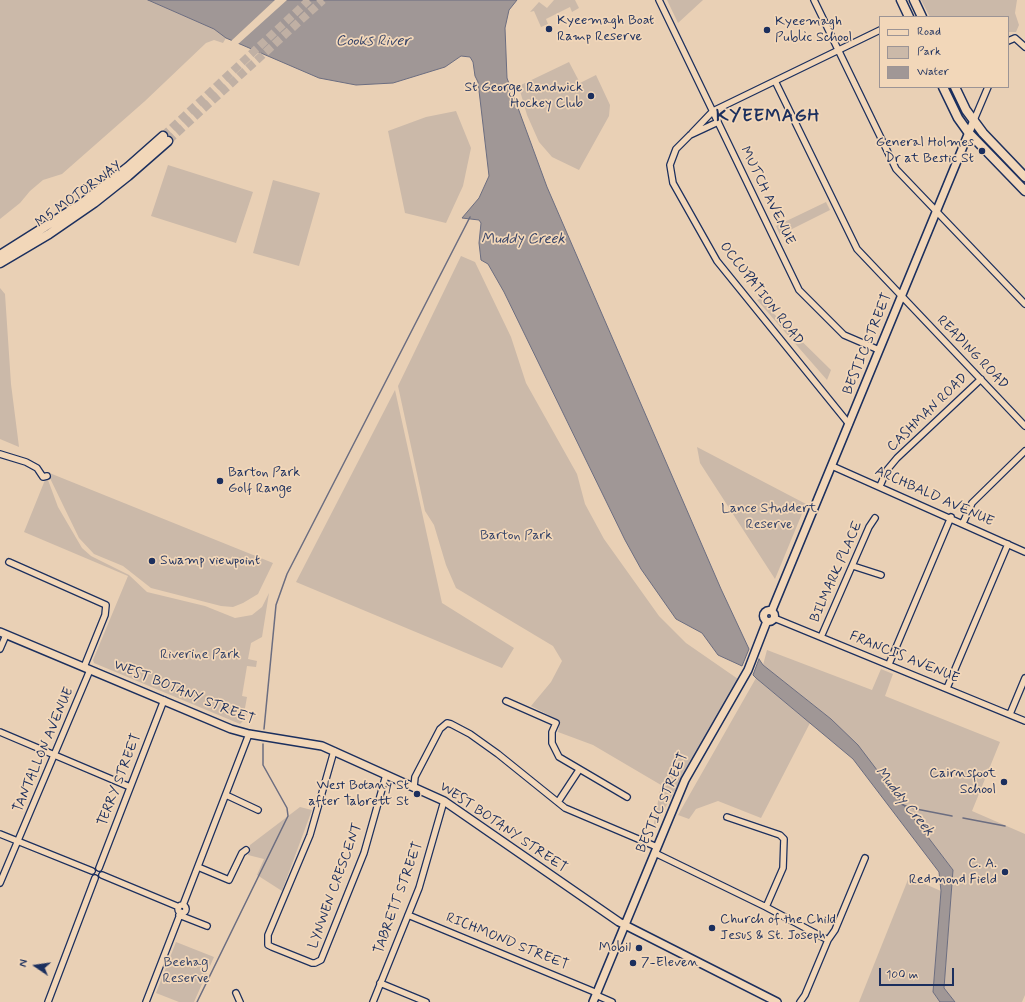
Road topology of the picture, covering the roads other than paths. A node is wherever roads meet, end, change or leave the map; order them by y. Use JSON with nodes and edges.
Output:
{"nodes":[{"id":1,"x":659,"y":0,"type":"edge"},
{"id":2,"x":814,"y":0,"type":"edge"},
{"id":3,"x":901,"y":0,"type":"edge"},
{"id":4,"x":914,"y":0,"type":"edge"},
{"id":5,"x":908,"y":16,"type":"edge"},
{"id":6,"x":922,"y":16,"type":"edge"},
{"id":7,"x":879,"y":30,"type":"edge"},
{"id":8,"x":1009,"y":41,"type":"edge"},
{"id":9,"x":1025,"y":47,"type":"edge"},
{"id":10,"x":838,"y":50,"type":"junction"},
{"id":11,"x":775,"y":81,"type":"junction"},
{"id":12,"x":943,"y":88,"type":"edge"},
{"id":13,"x":955,"y":88,"type":"edge"},
{"id":14,"x":988,"y":88,"type":"edge"},
{"id":15,"x":713,"y":112,"type":"junction"},
{"id":16,"x":974,"y":120,"type":"junction"},
{"id":17,"x":718,"y":122,"type":"junction"},
{"id":18,"x":968,"y":132,"type":"junction"},
{"id":19,"x":690,"y":134,"type":"junction"},
{"id":20,"x":165,"y":138,"type":"tunnel mouth"},
{"id":21,"x":1025,"y":177,"type":"edge"},
{"id":22,"x":1025,"y":191,"type":"edge"},
{"id":23,"x":936,"y":211,"type":"junction"},
{"id":24,"x":24,"y":245,"type":"junction"},
{"id":25,"x":0,"y":255,"type":"edge"},
{"id":26,"x":0,"y":263,"type":"edge"},
{"id":27,"x":901,"y":296,"type":"junction"},
{"id":28,"x":1025,"y":304,"type":"edge"},
{"id":29,"x":879,"y":350,"type":"junction"},
{"id":30,"x":981,"y":379,"type":"junction"},
{"id":31,"x":849,"y":424,"type":"junction"},
{"id":32,"x":1025,"y":426,"type":"edge"},
{"id":33,"x":1025,"y":451,"type":"edge"},
{"id":34,"x":0,"y":454,"type":"edge"},
{"id":35,"x":832,"y":466,"type":"junction"},
{"id":36,"x":47,"y":476,"type":"dead end"},
{"id":37,"x":880,"y":486,"type":"junction"},
{"id":38,"x":951,"y":517,"type":"junction"},
{"id":39,"x":875,"y":518,"type":"dead end"},
{"id":40,"x":964,"y":523,"type":"junction"},
{"id":41,"x":1008,"y":544,"type":"junction"},
{"id":42,"x":1025,"y":552,"type":"edge"},
{"id":43,"x":9,"y":562,"type":"dead end"},
{"id":44,"x":853,"y":566,"type":"junction"},
{"id":45,"x":881,"y":575,"type":"dead end"},
{"id":46,"x":771,"y":620,"type":"junction"},
{"id":47,"x":3,"y":633,"type":"edge"},
{"id":48,"x":821,"y":637,"type":"junction"},
{"id":49,"x":0,"y":650,"type":"edge"},
{"id":50,"x":889,"y":664,"type":"junction"},
{"id":51,"x":87,"y":668,"type":"junction"},
{"id":52,"x":1025,"y":678,"type":"edge"},
{"id":53,"x":947,"y":688,"type":"junction"},
{"id":54,"x":164,"y":700,"type":"junction"},
{"id":55,"x":506,"y":701,"type":"dead end"},
{"id":56,"x":1010,"y":714,"type":"junction"},
{"id":57,"x":1025,"y":720,"type":"edge"},
{"id":58,"x":0,"y":732,"type":"edge"},
{"id":59,"x":249,"y":734,"type":"junction"},
{"id":60,"x":334,"y":751,"type":"junction"},
{"id":61,"x":55,"y":756,"type":"junction"},
{"id":62,"x":578,"y":770,"type":"junction"},
{"id":63,"x":386,"y":775,"type":"junction"},
{"id":64,"x":130,"y":787,"type":"junction"},
{"id":65,"x":414,"y":787,"type":"junction"},
{"id":66,"x":226,"y":795,"type":"junction"},
{"id":67,"x":627,"y":797,"type":"dead end"},
{"id":68,"x":444,"y":801,"type":"junction"},
{"id":69,"x":558,"y":802,"type":"junction"},
{"id":70,"x":258,"y":810,"type":"dead end"},
{"id":71,"x":727,"y":817,"type":"dead end"},
{"id":72,"x":0,"y":834,"type":"edge"},
{"id":73,"x":18,"y":841,"type":"junction"},
{"id":74,"x":246,"y":850,"type":"dead end"},
{"id":75,"x":656,"y":850,"type":"junction"},
{"id":76,"x":865,"y":858,"type":"dead end"},
{"id":77,"x":198,"y":867,"type":"junction"},
{"id":78,"x":99,"y":868,"type":"junction"},
{"id":79,"x":92,"y":871,"type":"junction"},
{"id":80,"x":102,"y":875,"type":"junction"},
{"id":81,"x":95,"y":878,"type":"junction"},
{"id":82,"x":0,"y":884,"type":"edge"},
{"id":83,"x":766,"y":907,"type":"junction"},
{"id":84,"x":181,"y":910,"type":"junction"},
{"id":85,"x":408,"y":914,"type":"junction"},
{"id":86,"x":624,"y":925,"type":"junction"},
{"id":87,"x":207,"y":926,"type":"dead end"},
{"id":88,"x":828,"y":940,"type":"junction"},
{"id":89,"x":380,"y":983,"type":"junction"},
{"id":90,"x":236,"y":993,"type":"dead end"},
{"id":91,"x":595,"y":997,"type":"edge"},
{"id":92,"x":48,"y":1002,"type":"edge"},
{"id":93,"x":146,"y":1002,"type":"edge"},
{"id":94,"x":240,"y":1002,"type":"edge"},
{"id":95,"x":373,"y":1002,"type":"edge"},
{"id":96,"x":426,"y":1002,"type":"edge"},
{"id":97,"x":612,"y":1002,"type":"edge"},
{"id":98,"x":777,"y":1002,"type":"edge"},
{"id":99,"x":800,"y":1002,"type":"edge"}],
"edges":[{"from":1,"to":15,"type":"street","name":"MUTCH AVENUE"},
{"from":2,"to":10,"type":"street"},
{"from":3,"to":5,"type":"highway"},
{"from":4,"to":6,"type":"highway"},
{"from":7,"to":10,"type":"street"},
{"from":8,"to":9,"type":"street"},
{"from":10,"to":11,"type":"street"},
{"from":10,"to":23,"type":"street"},
{"from":11,"to":15,"type":"street"},
{"from":11,"to":27,"type":"street","name":"READING ROAD"},
{"from":12,"to":18,"type":"highway"},
{"from":13,"to":16,"type":"highway"},
{"from":14,"to":16,"type":"street","name":"BESTIC STREET"},
{"from":15,"to":17,"type":"street","name":"MUTCH AVENUE"},
{"from":15,"to":19,"type":"street"},
{"from":16,"to":18,"type":"main road","name":"BESTIC STREET"},
{"from":16,"to":21,"type":"highway"},
{"from":17,"to":19,"type":"street","name":"OCCUPATION ROAD"},
{"from":17,"to":29,"type":"street","name":"MUTCH AVENUE"},
{"from":18,"to":22,"type":"highway"},
{"from":18,"to":23,"type":"main road","name":"BESTIC STREET"},
{"from":19,"to":31,"type":"street","name":"OCCUPATION ROAD"},
{"from":20,"to":24,"type":"highway","name":"M5 MOTORWAY"},
{"from":23,"to":27,"type":"main road","name":"BESTIC STREET"},
{"from":23,"to":28,"type":"street"},
{"from":24,"to":25,"type":"highway","name":"M5 MOTORWAY"},
{"from":24,"to":26,"type":"highway","name":"M5 MOTORWAY"},
{"from":27,"to":29,"type":"main road","name":"BESTIC STREET"},
{"from":27,"to":30,"type":"street","name":"READING ROAD"},
{"from":29,"to":31,"type":"main road","name":"BESTIC STREET"},
{"from":30,"to":32,"type":"street","name":"READING ROAD"},
{"from":30,"to":37,"type":"street","name":"CASHMAN ROAD"},
{"from":31,"to":35,"type":"main road","name":"BESTIC STREET"},
{"from":33,"to":40,"type":"street"},
{"from":34,"to":36,"type":"street"},
{"from":35,"to":37,"type":"street","name":"ARCHBALD AVENUE"},
{"from":35,"to":46,"type":"main road","name":"BESTIC STREET"},
{"from":37,"to":38,"type":"street","name":"ARCHBALD AVENUE"},
{"from":38,"to":40,"type":"street","name":"ARCHBALD AVENUE"},
{"from":38,"to":50,"type":"street"},
{"from":39,"to":44,"type":"street","name":"BILMARK PLACE"},
{"from":40,"to":41,"type":"street","name":"ARCHBALD AVENUE"},
{"from":41,"to":42,"type":"street","name":"ARCHBALD AVENUE"},
{"from":41,"to":53,"type":"street"},
{"from":43,"to":51,"type":"street","name":"TANTALLON AVENUE"},
{"from":44,"to":45,"type":"street"},
{"from":44,"to":48,"type":"street","name":"BILMARK PLACE"},
{"from":46,"to":48,"type":"street","name":"FRANCIS AVENUE"},
{"from":46,"to":75,"type":"main road","name":"BESTIC STREET"},
{"from":47,"to":49,"type":"street"},
{"from":47,"to":51,"type":"main road","name":"WEST BOTANY STREET"},
{"from":48,"to":50,"type":"street","name":"FRANCIS AVENUE"},
{"from":50,"to":53,"type":"street","name":"FRANCIS AVENUE"},
{"from":51,"to":54,"type":"main road","name":"WEST BOTANY STREET"},
{"from":51,"to":61,"type":"street","name":"TANTALLON AVENUE"},
{"from":52,"to":56,"type":"street"},
{"from":53,"to":56,"type":"street","name":"FRANCIS AVENUE"},
{"from":54,"to":59,"type":"main road","name":"WEST BOTANY STREET"},
{"from":54,"to":64,"type":"street","name":"TERRY STREET"},
{"from":55,"to":62,"type":"street"},
{"from":56,"to":57,"type":"street","name":"FRANCIS AVENUE"},
{"from":58,"to":61,"type":"street"},
{"from":59,"to":60,"type":"main road","name":"WEST BOTANY STREET"},
{"from":59,"to":66,"type":"street"},
{"from":60,"to":63,"type":"main road","name":"WEST BOTANY STREET"},
{"from":60,"to":63,"type":"street","name":"LYNWEN CRESCENT"},
{"from":61,"to":64,"type":"street"},
{"from":61,"to":73,"type":"street","name":"TANTALLON AVENUE"},
{"from":62,"to":67,"type":"street"},
{"from":62,"to":69,"type":"street"},
{"from":63,"to":65,"type":"main road","name":"WEST BOTANY STREET"},
{"from":64,"to":78,"type":"street","name":"TERRY STREET"},
{"from":65,"to":68,"type":"main road","name":"WEST BOTANY STREET"},
{"from":65,"to":69,"type":"street"},
{"from":66,"to":70,"type":"street"},
{"from":66,"to":77,"type":"street"},
{"from":68,"to":85,"type":"street","name":"TABRETT STREET"},
{"from":68,"to":86,"type":"main road","name":"WEST BOTANY STREET"},
{"from":69,"to":75,"type":"street"},
{"from":71,"to":83,"type":"street"},
{"from":72,"to":73,"type":"street"},
{"from":73,"to":79,"type":"street"},
{"from":73,"to":82,"type":"street","name":"TANTALLON AVENUE"},
{"from":74,"to":77,"type":"street"},
{"from":75,"to":83,"type":"street"},
{"from":75,"to":86,"type":"main road","name":"BESTIC STREET"},
{"from":76,"to":88,"type":"street"},
{"from":77,"to":84,"type":"street"},
{"from":78,"to":79,"type":"street"},
{"from":78,"to":80,"type":"street"},
{"from":79,"to":81,"type":"street"},
{"from":80,"to":81,"type":"street"},
{"from":80,"to":84,"type":"street"},
{"from":81,"to":92,"type":"street"},
{"from":83,"to":88,"type":"street"},
{"from":84,"to":87,"type":"street"},
{"from":84,"to":93,"type":"street"},
{"from":85,"to":89,"type":"street","name":"TABRETT STREET"},
{"from":85,"to":91,"type":"street","name":"RICHMOND STREET"},
{"from":86,"to":91,"type":"main road","name":"BESTIC STREET"},
{"from":86,"to":98,"type":"main road","name":"WEST BOTANY STREET"},
{"from":88,"to":99,"type":"street"},
{"from":89,"to":95,"type":"street","name":"TABRETT STREET"},
{"from":89,"to":96,"type":"street"},
{"from":90,"to":94,"type":"street"},
{"from":91,"to":97,"type":"street","name":"RICHMOND STREET"}]}
